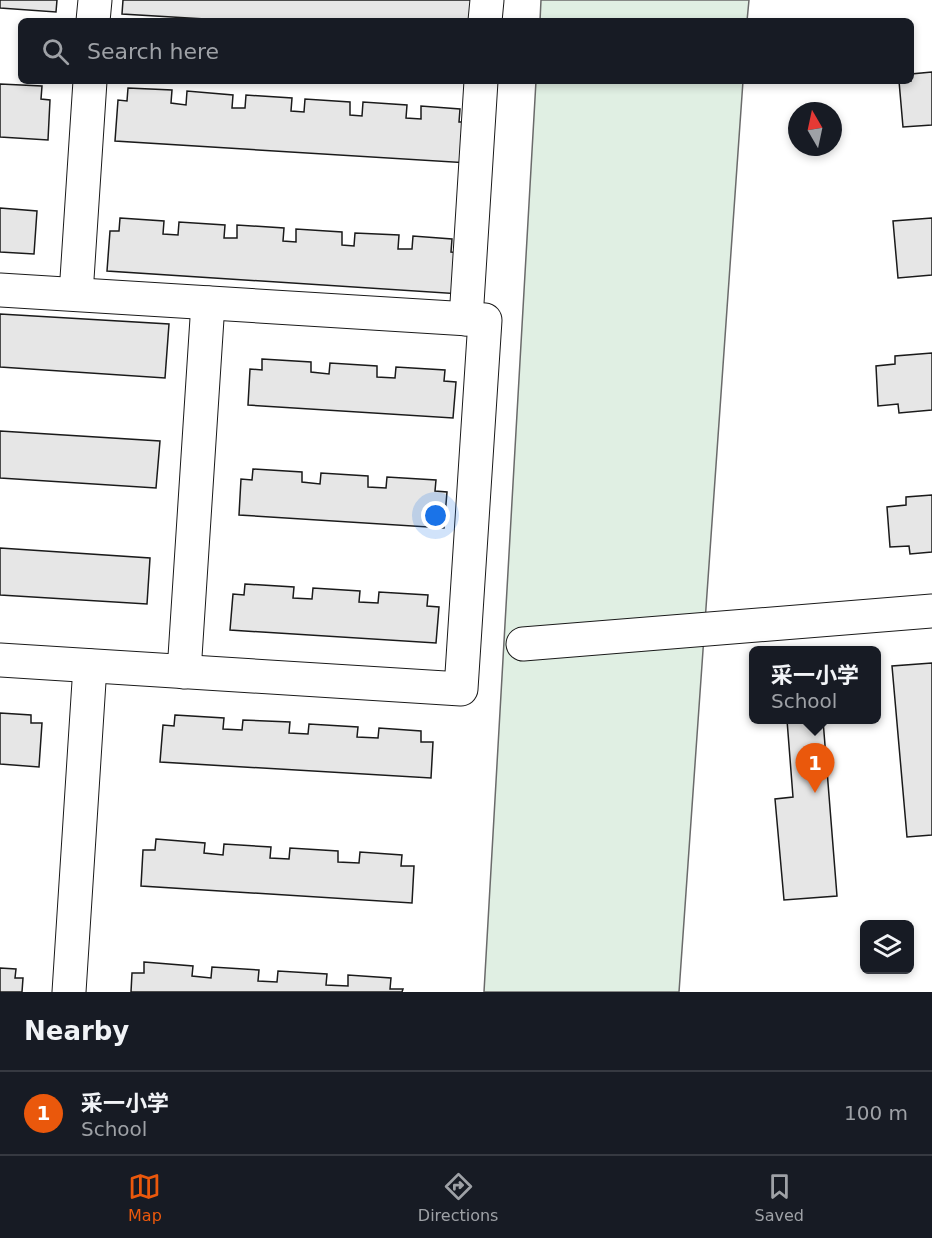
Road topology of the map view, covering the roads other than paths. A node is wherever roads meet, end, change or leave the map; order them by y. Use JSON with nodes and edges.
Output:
{"nodes":[{"id":1,"x":95,"y":0,"type":"edge"},
{"id":2,"x":487,"y":0,"type":"edge"},
{"id":3,"x":93,"y":18,"type":"edge"},
{"id":4,"x":485,"y":18,"type":"edge"},
{"id":5,"x":90,"y":84,"type":"edge"},
{"id":6,"x":481,"y":84,"type":"edge"},
{"id":7,"x":0,"y":290,"type":"edge"},
{"id":8,"x":76,"y":294,"type":"junction"},
{"id":9,"x":208,"y":303,"type":"junction"},
{"id":10,"x":466,"y":319,"type":"junction"},
{"id":11,"x":932,"y":611,"type":"edge"},
{"id":12,"x":523,"y":644,"type":"dead end"},
{"id":13,"x":0,"y":660,"type":"edge"},
{"id":14,"x":90,"y":666,"type":"junction"},
{"id":15,"x":184,"y":672,"type":"junction"},
{"id":16,"x":69,"y":992,"type":"edge"}],
"edges":[{"from":1,"to":3,"type":"lane"},
{"from":2,"to":4,"type":"lane"},
{"from":5,"to":8,"type":"lane"},
{"from":6,"to":10,"type":"lane"},
{"from":7,"to":8,"type":"lane"},
{"from":8,"to":9,"type":"lane"},
{"from":9,"to":10,"type":"lane"},
{"from":9,"to":15,"type":"lane"},
{"from":10,"to":15,"type":"lane"},
{"from":11,"to":12,"type":"lane"},
{"from":13,"to":14,"type":"lane"},
{"from":14,"to":15,"type":"lane"},
{"from":14,"to":16,"type":"lane"}]}
